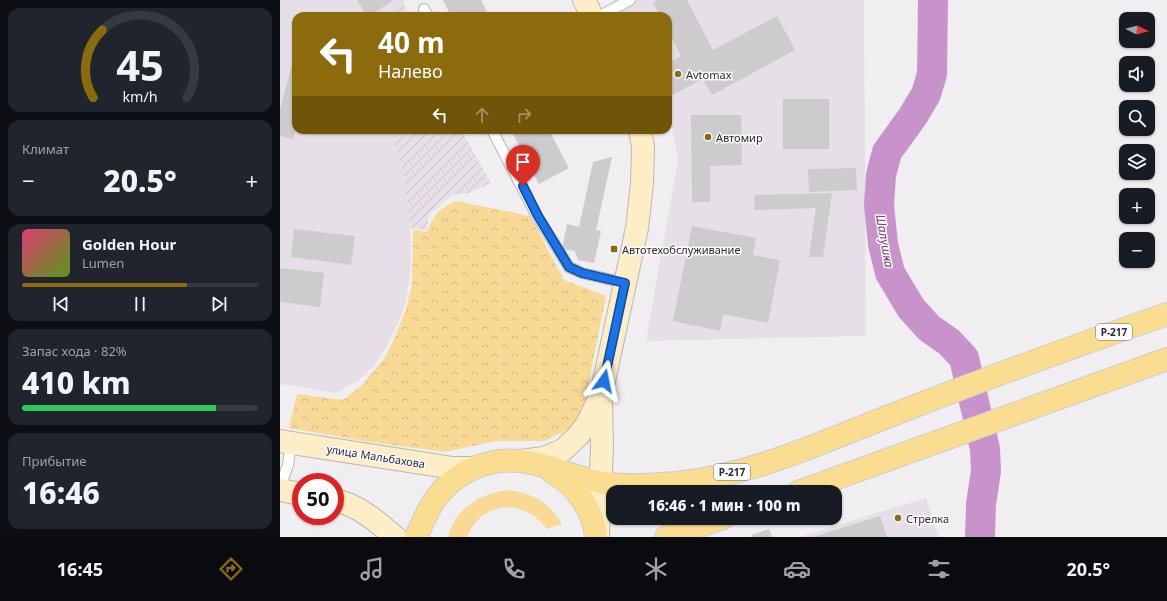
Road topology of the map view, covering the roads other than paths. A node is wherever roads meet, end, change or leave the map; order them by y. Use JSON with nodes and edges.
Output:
{"nodes":[{"id":1,"x":584,"y":0,"type":"edge"},
{"id":2,"x":630,"y":0,"type":"edge"},
{"id":3,"x":590,"y":12,"type":"edge"},
{"id":4,"x":608,"y":12,"type":"edge"},
{"id":5,"x":494,"y":134,"type":"edge"},
{"id":6,"x":641,"y":134,"type":"edge"},
{"id":7,"x":625,"y":283,"type":"junction"},
{"id":8,"x":1167,"y":314,"type":"edge"},
{"id":9,"x":1167,"y":359,"type":"edge"},
{"id":10,"x":601,"y":395,"type":"junction"},
{"id":11,"x":286,"y":442,"type":"edge"},
{"id":12,"x":529,"y":463,"type":"junction"},
{"id":13,"x":473,"y":468,"type":"junction"},
{"id":14,"x":600,"y":482,"type":"junction"},
{"id":15,"x":818,"y":485,"type":"edge"},
{"id":16,"x":280,"y":489,"type":"edge"},
{"id":17,"x":292,"y":492,"type":"edge"},
{"id":18,"x":344,"y":503,"type":"edge"},
{"id":19,"x":702,"y":525,"type":"edge"},
{"id":20,"x":420,"y":531,"type":"edge"},
{"id":21,"x":395,"y":537,"type":"edge"},
{"id":22,"x":597,"y":537,"type":"edge"},
{"id":23,"x":666,"y":537,"type":"edge"}],
"edges":[{"from":1,"to":3,"type":"main road"},
{"from":2,"to":4,"type":"lane"},
{"from":5,"to":7,"type":"lane"},
{"from":6,"to":7,"type":"main road"},
{"from":7,"to":10,"type":"main road"},
{"from":8,"to":14,"type":"main road","number":"Р-217"},
{"from":9,"to":15,"type":"main road"},
{"from":10,"to":12,"type":"main road"},
{"from":10,"to":14,"type":"main road"},
{"from":11,"to":13,"type":"main road","name":"улица Мальбахова"},
{"from":11,"to":16,"type":"lane"},
{"from":12,"to":13,"type":"main road"},
{"from":12,"to":14,"type":"main road"},
{"from":12,"to":22,"type":"main road"},
{"from":13,"to":20,"type":"main road"},
{"from":14,"to":22,"type":"main road"},
{"from":16,"to":17,"type":"main road"},
{"from":18,"to":21,"type":"main road"},
{"from":19,"to":23,"type":"main road"}]}
